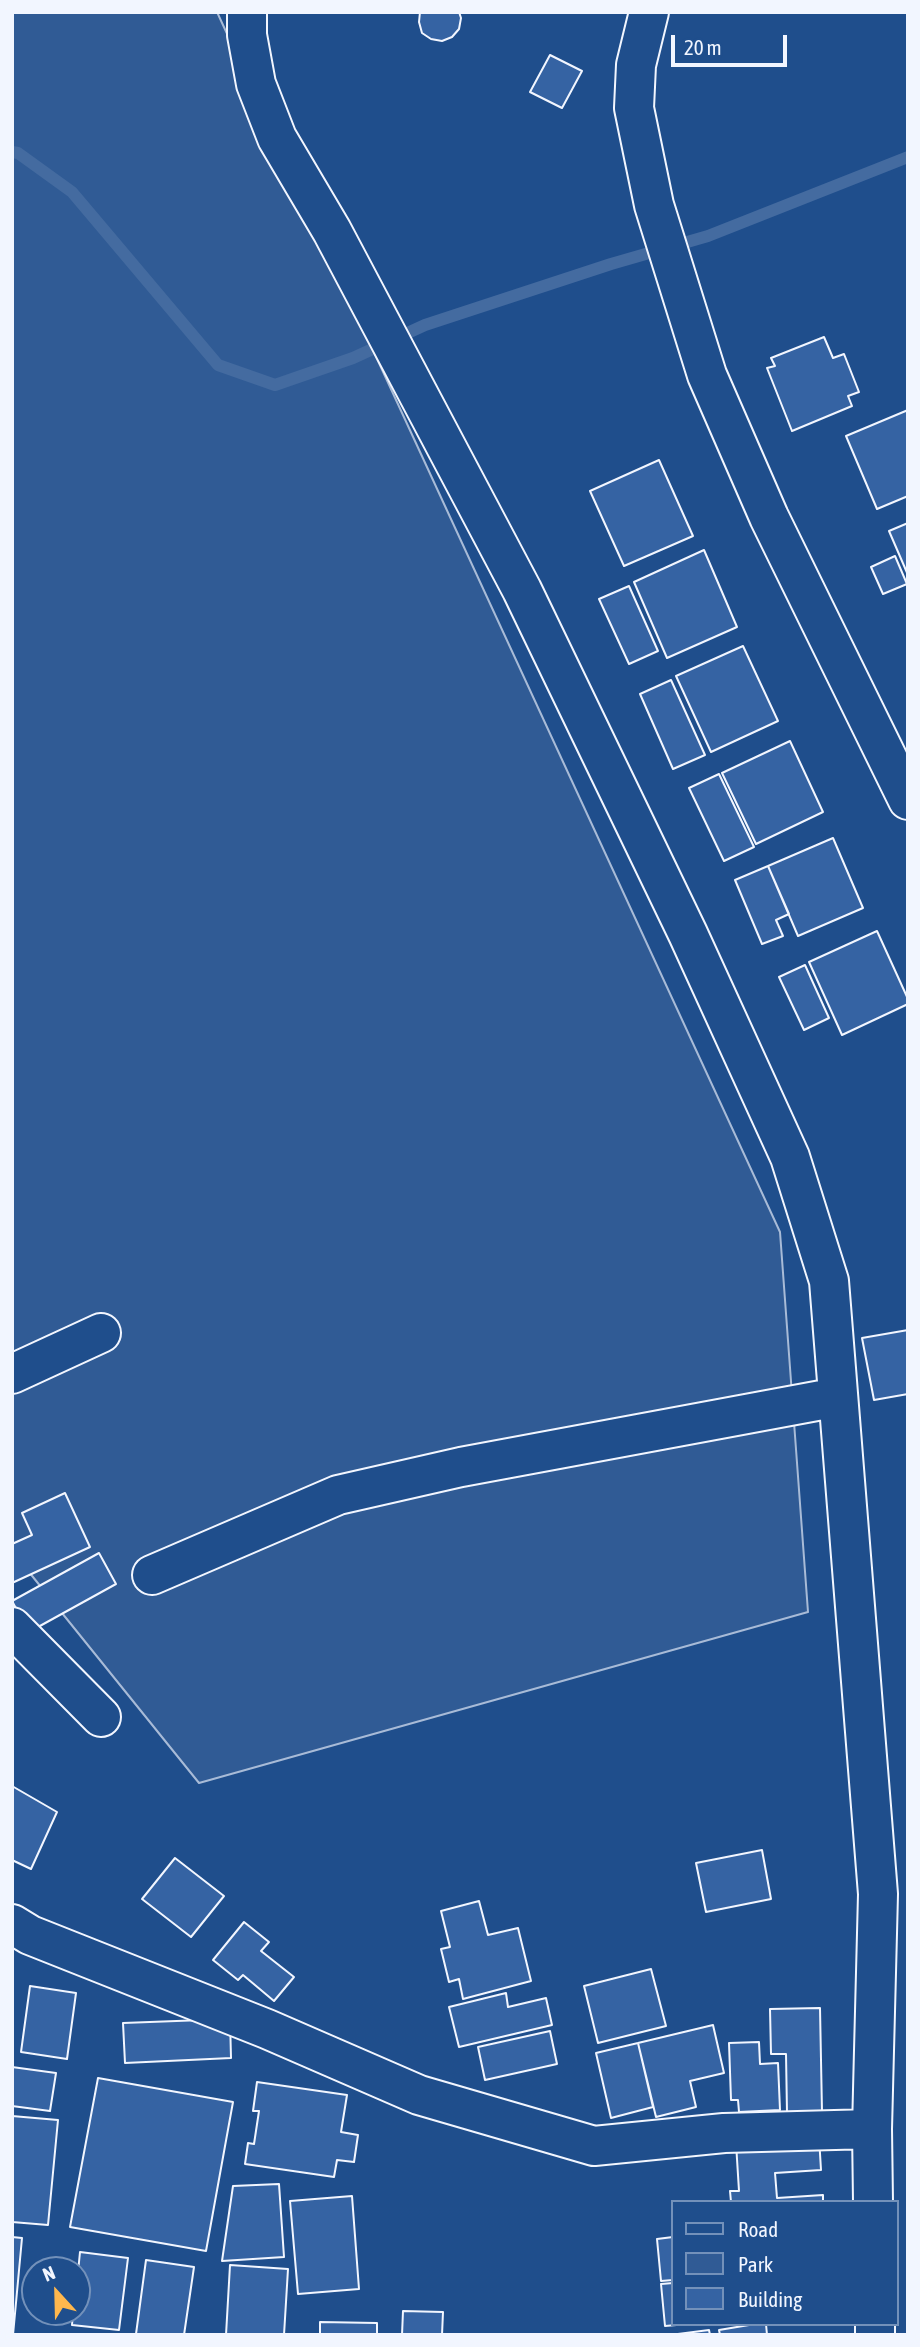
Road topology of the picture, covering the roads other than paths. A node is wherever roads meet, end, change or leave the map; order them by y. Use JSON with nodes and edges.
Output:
{"nodes":[{"id":1,"x":247,"y":12,"type":"edge"},
{"id":2,"x":649,"y":12,"type":"edge"},
{"id":3,"x":908,"y":800,"type":"edge"},
{"id":4,"x":101,"y":1333,"type":"dead end"},
{"id":5,"x":12,"y":1374,"type":"edge"},
{"id":6,"x":838,"y":1396,"type":"junction"},
{"id":7,"x":152,"y":1575,"type":"dead end"},
{"id":8,"x":12,"y":1627,"type":"edge"},
{"id":9,"x":101,"y":1717,"type":"dead end"},
{"id":10,"x":12,"y":1924,"type":"edge"},
{"id":11,"x":872,"y":2129,"type":"junction"},
{"id":12,"x":873,"y":2200,"type":"edge"}],
"edges":[{"from":1,"to":6,"type":"street"},
{"from":2,"to":3,"type":"street"},
{"from":4,"to":5,"type":"street"},
{"from":6,"to":7,"type":"street"},
{"from":6,"to":11,"type":"street"},
{"from":8,"to":9,"type":"street"},
{"from":10,"to":11,"type":"street"},
{"from":11,"to":12,"type":"street"}]}
